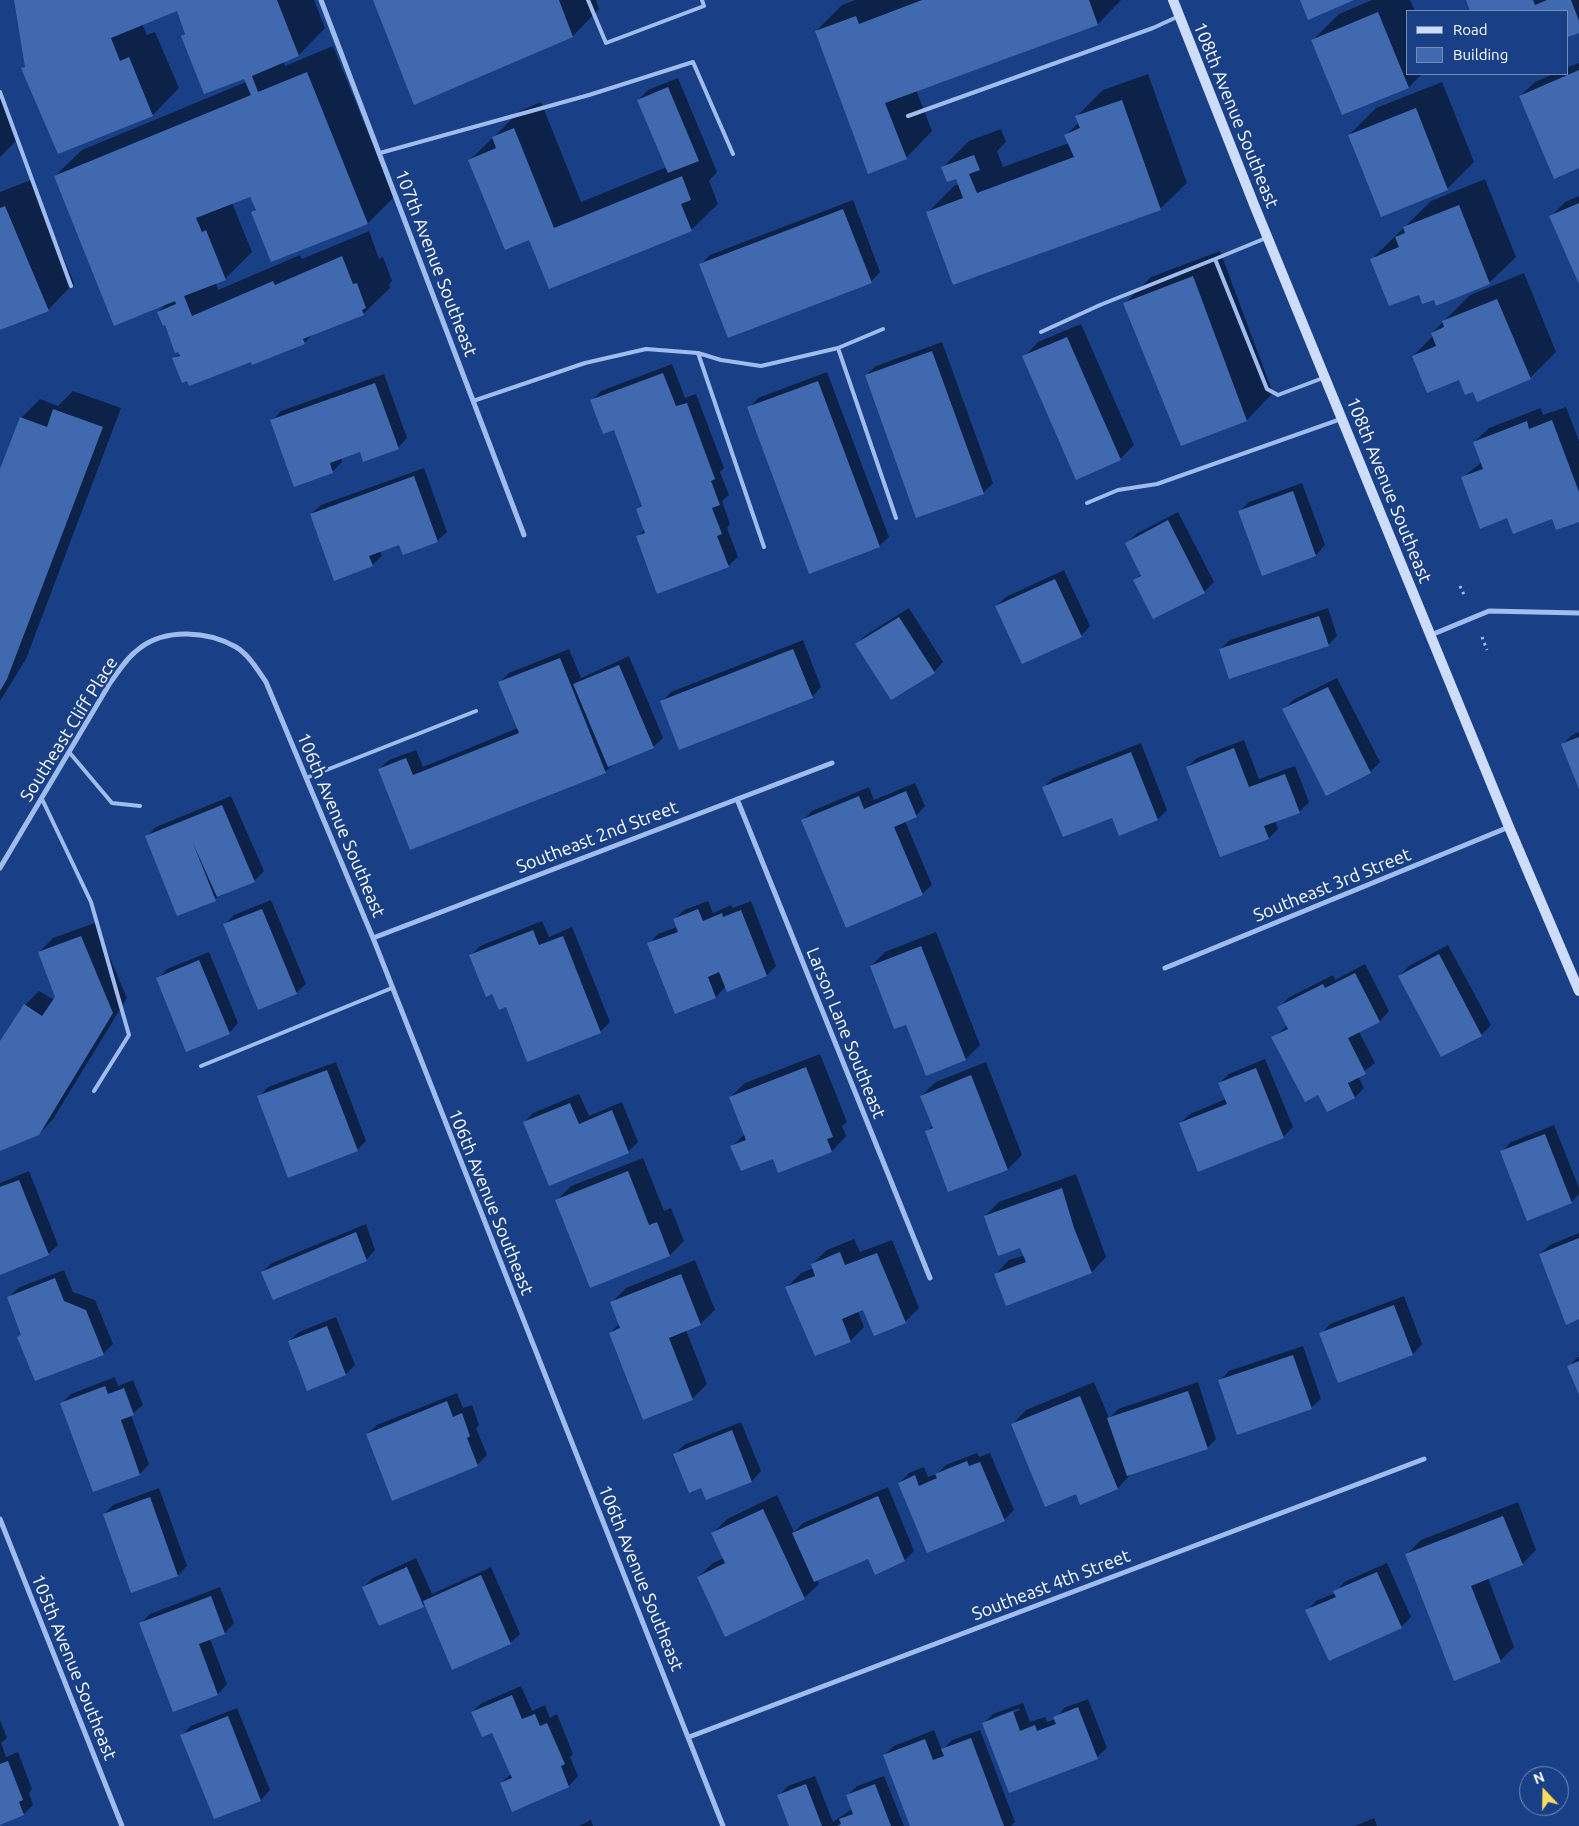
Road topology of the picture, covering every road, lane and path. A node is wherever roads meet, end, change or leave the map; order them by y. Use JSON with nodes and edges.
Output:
{"nodes":[{"id":1,"x":321,"y":0,"type":"edge"},
{"id":2,"x":588,"y":0,"type":"edge"},
{"id":3,"x":702,"y":0,"type":"edge"},
{"id":4,"x":1173,"y":0,"type":"edge"},
{"id":5,"x":1179,"y":16,"type":"junction"},
{"id":6,"x":0,"y":92,"type":"edge"},
{"id":7,"x":908,"y":116,"type":"dead end"},
{"id":8,"x":380,"y":154,"type":"junction"},
{"id":9,"x":733,"y":154,"type":"dead end"},
{"id":10,"x":1268,"y":237,"type":"junction"},
{"id":11,"x":1215,"y":259,"type":"junction"},
{"id":12,"x":71,"y":286,"type":"dead end"},
{"id":13,"x":883,"y":330,"type":"dead end"},
{"id":14,"x":1041,"y":332,"type":"dead end"},
{"id":15,"x":838,"y":348,"type":"junction"},
{"id":16,"x":698,"y":353,"type":"junction"},
{"id":17,"x":1326,"y":376,"type":"junction"},
{"id":18,"x":473,"y":401,"type":"junction"},
{"id":19,"x":1343,"y":419,"type":"junction"},
{"id":20,"x":1087,"y":504,"type":"dead end"},
{"id":21,"x":896,"y":518,"type":"dead end"},
{"id":22,"x":524,"y":535,"type":"dead end"},
{"id":23,"x":764,"y":547,"type":"dead end"},
{"id":24,"x":1579,"y":614,"type":"edge"},
{"id":25,"x":185,"y":633,"type":"joint"},
{"id":26,"x":1431,"y":635,"type":"junction"},
{"id":27,"x":476,"y":711,"type":"dead end"},
{"id":28,"x":69,"y":752,"type":"junction"},
{"id":29,"x":832,"y":762,"type":"dead end"},
{"id":30,"x":306,"y":778,"type":"junction"},
{"id":31,"x":42,"y":799,"type":"junction"},
{"id":32,"x":737,"y":799,"type":"junction"},
{"id":33,"x":140,"y":806,"type":"dead end"},
{"id":34,"x":1509,"y":827,"type":"junction"},
{"id":35,"x":0,"y":868,"type":"edge"},
{"id":36,"x":373,"y":938,"type":"junction"},
{"id":37,"x":1165,"y":968,"type":"dead end"},
{"id":38,"x":392,"y":988,"type":"junction"},
{"id":39,"x":1579,"y":991,"type":"edge"},
{"id":40,"x":201,"y":1066,"type":"dead end"},
{"id":41,"x":94,"y":1091,"type":"dead end"},
{"id":42,"x":930,"y":1278,"type":"dead end"},
{"id":43,"x":1424,"y":1459,"type":"dead end"},
{"id":44,"x":0,"y":1519,"type":"edge"},
{"id":45,"x":689,"y":1737,"type":"junction"},
{"id":46,"x":122,"y":1826,"type":"edge"},
{"id":47,"x":723,"y":1826,"type":"edge"}],
"edges":[{"from":1,"to":8,"type":"street","name":"107th Avenue Southeast"},
{"from":2,"to":3,"type":"lane"},
{"from":4,"to":5,"type":"street","name":"108th Avenue Southeast"},
{"from":5,"to":7,"type":"lane"},
{"from":5,"to":10,"type":"street","name":"108th Avenue Southeast"},
{"from":6,"to":12,"type":"lane"},
{"from":8,"to":9,"type":"lane"},
{"from":8,"to":18,"type":"street","name":"107th Avenue Southeast"},
{"from":10,"to":11,"type":"lane"},
{"from":10,"to":17,"type":"street","name":"108th Avenue Southeast"},
{"from":11,"to":14,"type":"lane"},
{"from":11,"to":17,"type":"lane"},
{"from":13,"to":15,"type":"lane"},
{"from":15,"to":16,"type":"lane"},
{"from":15,"to":21,"type":"lane"},
{"from":16,"to":18,"type":"lane"},
{"from":16,"to":23,"type":"lane"},
{"from":17,"to":19,"type":"street","name":"108th Avenue Southeast"},
{"from":18,"to":22,"type":"street","name":"107th Avenue Southeast"},
{"from":19,"to":20,"type":"lane"},
{"from":19,"to":26,"type":"street","name":"108th Avenue Southeast"},
{"from":24,"to":26,"type":"street"},
{"from":25,"to":28,"type":"street","name":"Southeast Cliff Place"},
{"from":25,"to":30,"type":"street","name":"106th Avenue Southeast"},
{"from":26,"to":34,"type":"street","name":"108th Avenue Southeast"},
{"from":27,"to":30,"type":"lane"},
{"from":28,"to":31,"type":"street","name":"Southeast Cliff Place"},
{"from":28,"to":33,"type":"lane"},
{"from":29,"to":32,"type":"street","name":"Southeast 2nd Street"},
{"from":30,"to":36,"type":"street","name":"106th Avenue Southeast"},
{"from":31,"to":35,"type":"street","name":"Southeast Cliff Place"},
{"from":31,"to":41,"type":"lane"},
{"from":32,"to":36,"type":"street","name":"Southeast 2nd Street"},
{"from":32,"to":42,"type":"street","name":"Larson Lane Southeast"},
{"from":34,"to":37,"type":"street","name":"Southeast 3rd Street"},
{"from":34,"to":39,"type":"street","name":"108th Avenue Southeast"},
{"from":36,"to":38,"type":"street","name":"106th Avenue Southeast"},
{"from":38,"to":40,"type":"lane"},
{"from":38,"to":45,"type":"street","name":"106th Avenue Southeast"},
{"from":43,"to":45,"type":"street","name":"Southeast 4th Street"},
{"from":44,"to":46,"type":"street","name":"105th Avenue Southeast"},
{"from":45,"to":47,"type":"street","name":"106th Avenue Southeast"}]}
